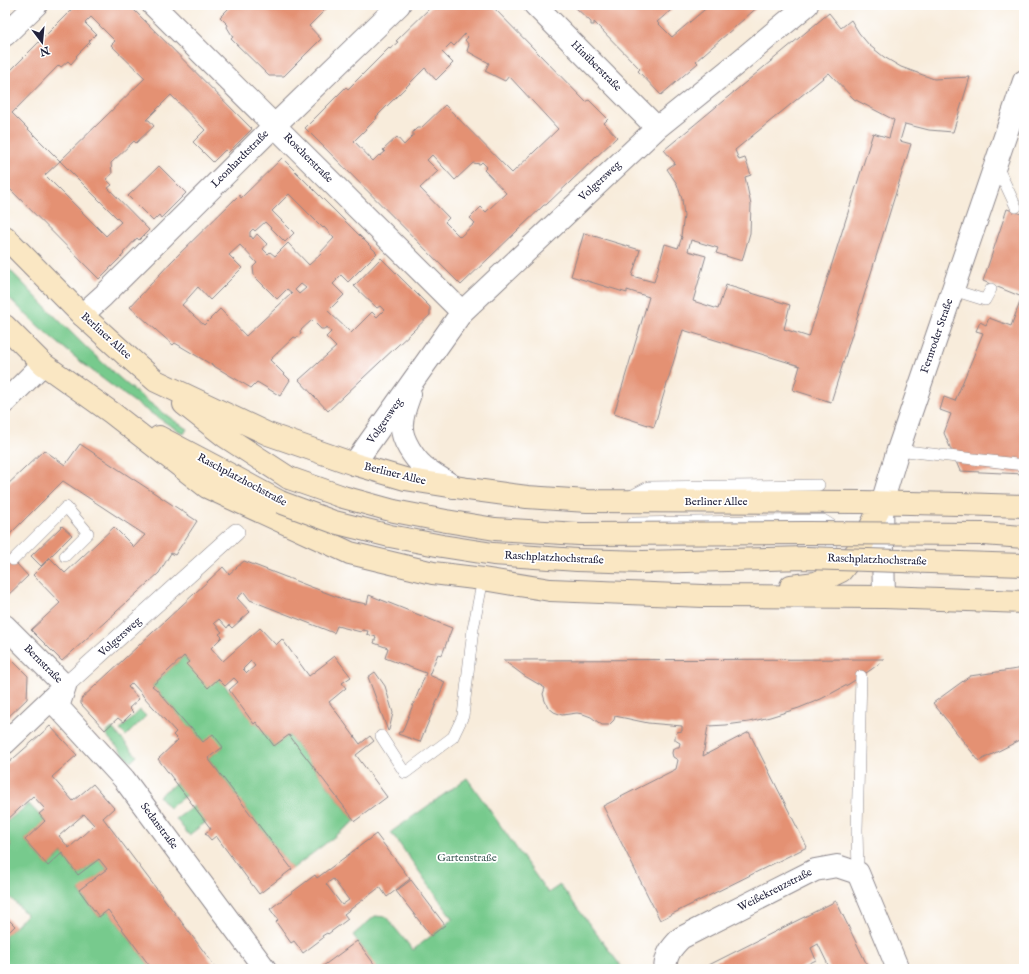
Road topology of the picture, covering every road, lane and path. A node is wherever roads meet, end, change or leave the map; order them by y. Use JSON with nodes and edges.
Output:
{"nodes":[{"id":1,"x":36,"y":5,"type":"edge"},
{"id":2,"x":153,"y":5,"type":"edge"},
{"id":3,"x":399,"y":5,"type":"edge"},
{"id":4,"x":535,"y":5,"type":"edge"},
{"id":5,"x":807,"y":5,"type":"edge"},
{"id":6,"x":5,"y":35,"type":"edge"},
{"id":7,"x":1024,"y":81,"type":"edge"},
{"id":8,"x":275,"y":125,"type":"junction"},
{"id":9,"x":658,"y":128,"type":"junction"},
{"id":10,"x":996,"y":165,"type":"junction"},
{"id":11,"x":1016,"y":208,"type":"dead end"},
{"id":12,"x":5,"y":237,"type":"edge"},
{"id":13,"x":991,"y":289,"type":"dead end"},
{"id":14,"x":953,"y":290,"type":"junction"},
{"id":15,"x":462,"y":312,"type":"junction"},
{"id":16,"x":82,"y":315,"type":"junction"},
{"id":17,"x":5,"y":326,"type":"edge"},
{"id":18,"x":43,"y":364,"type":"junction"},
{"id":19,"x":415,"y":378,"type":"junction"},
{"id":20,"x":156,"y":381,"type":"junction"},
{"id":21,"x":5,"y":402,"type":"edge"},
{"id":22,"x":112,"y":413,"type":"junction"},
{"id":23,"x":898,"y":450,"type":"junction"},
{"id":24,"x":354,"y":464,"type":"junction"},
{"id":25,"x":1024,"y":465,"type":"edge"},
{"id":26,"x":819,"y":485,"type":"dead end"},
{"id":27,"x":454,"y":487,"type":"junction"},
{"id":28,"x":621,"y":501,"type":"junction"},
{"id":29,"x":721,"y":502,"type":"junction"},
{"id":30,"x":882,"y":503,"type":"junction"},
{"id":31,"x":1024,"y":506,"type":"edge"},
{"id":32,"x":698,"y":521,"type":"junction"},
{"id":33,"x":609,"y":524,"type":"dead end"},
{"id":34,"x":236,"y":532,"type":"dead end"},
{"id":35,"x":1024,"y":537,"type":"edge"},
{"id":36,"x":65,"y":556,"type":"dead end"},
{"id":37,"x":13,"y":560,"type":"dead end"},
{"id":38,"x":1024,"y":565,"type":"edge"},
{"id":39,"x":482,"y":579,"type":"junction"},
{"id":40,"x":816,"y":583,"type":"junction"},
{"id":41,"x":704,"y":596,"type":"junction"},
{"id":42,"x":884,"y":597,"type":"junction"},
{"id":43,"x":1024,"y":602,"type":"edge"},
{"id":44,"x":5,"y":626,"type":"edge"},
{"id":45,"x":861,"y":676,"type":"dead end"},
{"id":46,"x":65,"y":686,"type":"junction"},
{"id":47,"x":381,"y":736,"type":"dead end"},
{"id":48,"x":5,"y":743,"type":"edge"},
{"id":49,"x":858,"y":873,"type":"junction"},
{"id":50,"x":668,"y":959,"type":"edge"},
{"id":51,"x":265,"y":969,"type":"edge"},
{"id":52,"x":898,"y":969,"type":"edge"}],
"edges":[{"from":1,"to":6,"type":"street"},
{"from":2,"to":8,"type":"street","name":"Roscherstraße"},
{"from":3,"to":8,"type":"street","name":"Leonhardtstraße"},
{"from":4,"to":9,"type":"street","name":"Hinüberstraße"},
{"from":5,"to":9,"type":"street","name":"Volgersweg"},
{"from":7,"to":10,"type":"street","name":"Fernroder Straße"},
{"from":8,"to":15,"type":"street","name":"Roscherstraße"},
{"from":8,"to":16,"type":"street","name":"Leonhardtstraße"},
{"from":9,"to":15,"type":"street","name":"Volgersweg"},
{"from":10,"to":11,"type":"lane"},
{"from":10,"to":14,"type":"street","name":"Fernroder Straße"},
{"from":12,"to":16,"type":"main road","name":"Berliner Allee"},
{"from":13,"to":14,"type":"lane"},
{"from":14,"to":23,"type":"street","name":"Fernroder Straße"},
{"from":15,"to":19,"type":"street","name":"Volgersweg"},
{"from":16,"to":20,"type":"main road","name":"Berliner Allee"},
{"from":17,"to":18,"type":"main road"},
{"from":18,"to":21,"type":"street"},
{"from":18,"to":22,"type":"main road"},
{"from":19,"to":24,"type":"street","name":"Volgersweg"},
{"from":19,"to":27,"type":"street","name":"Volgersweg"},
{"from":20,"to":24,"type":"main road","name":"Berliner Allee"},
{"from":20,"to":35,"type":"main road","bridge":true},
{"from":22,"to":38,"type":"main road","name":"Raschplatzhochstraße","bridge":true},
{"from":22,"to":39,"type":"main road"},
{"from":23,"to":25,"type":"lane"},
{"from":23,"to":30,"type":"street","name":"Fernroder Straße"},
{"from":24,"to":27,"type":"main road","name":"Berliner Allee"},
{"from":26,"to":28,"type":"lane"},
{"from":27,"to":28,"type":"main road","name":"Berliner Allee"},
{"from":28,"to":29,"type":"main road","name":"Berliner Allee"},
{"from":29,"to":30,"type":"main road","name":"Berliner Allee"},
{"from":29,"to":32,"type":"lane"},
{"from":30,"to":31,"type":"main road","name":"Berliner Allee"},
{"from":30,"to":40,"type":"main road"},
{"from":30,"to":42,"type":"street","name":"Fernroder Straße"},
{"from":32,"to":33,"type":"lane"},
{"from":32,"to":40,"type":"lane"},
{"from":34,"to":46,"type":"street","name":"Volgersweg"},
{"from":36,"to":37,"type":"lane"},
{"from":39,"to":41,"type":"main road"},
{"from":39,"to":47,"type":"lane"},
{"from":40,"to":41,"type":"main road"},
{"from":41,"to":42,"type":"main road"},
{"from":42,"to":43,"type":"main road"},
{"from":44,"to":46,"type":"street","name":"Bernstraße"},
{"from":45,"to":49,"type":"lane"},
{"from":46,"to":48,"type":"street","name":"Volgersweg"},
{"from":46,"to":51,"type":"street","name":"Sedanstraße"},
{"from":49,"to":50,"type":"street","name":"Weißekreuzstraße"},
{"from":49,"to":52,"type":"street"}]}
